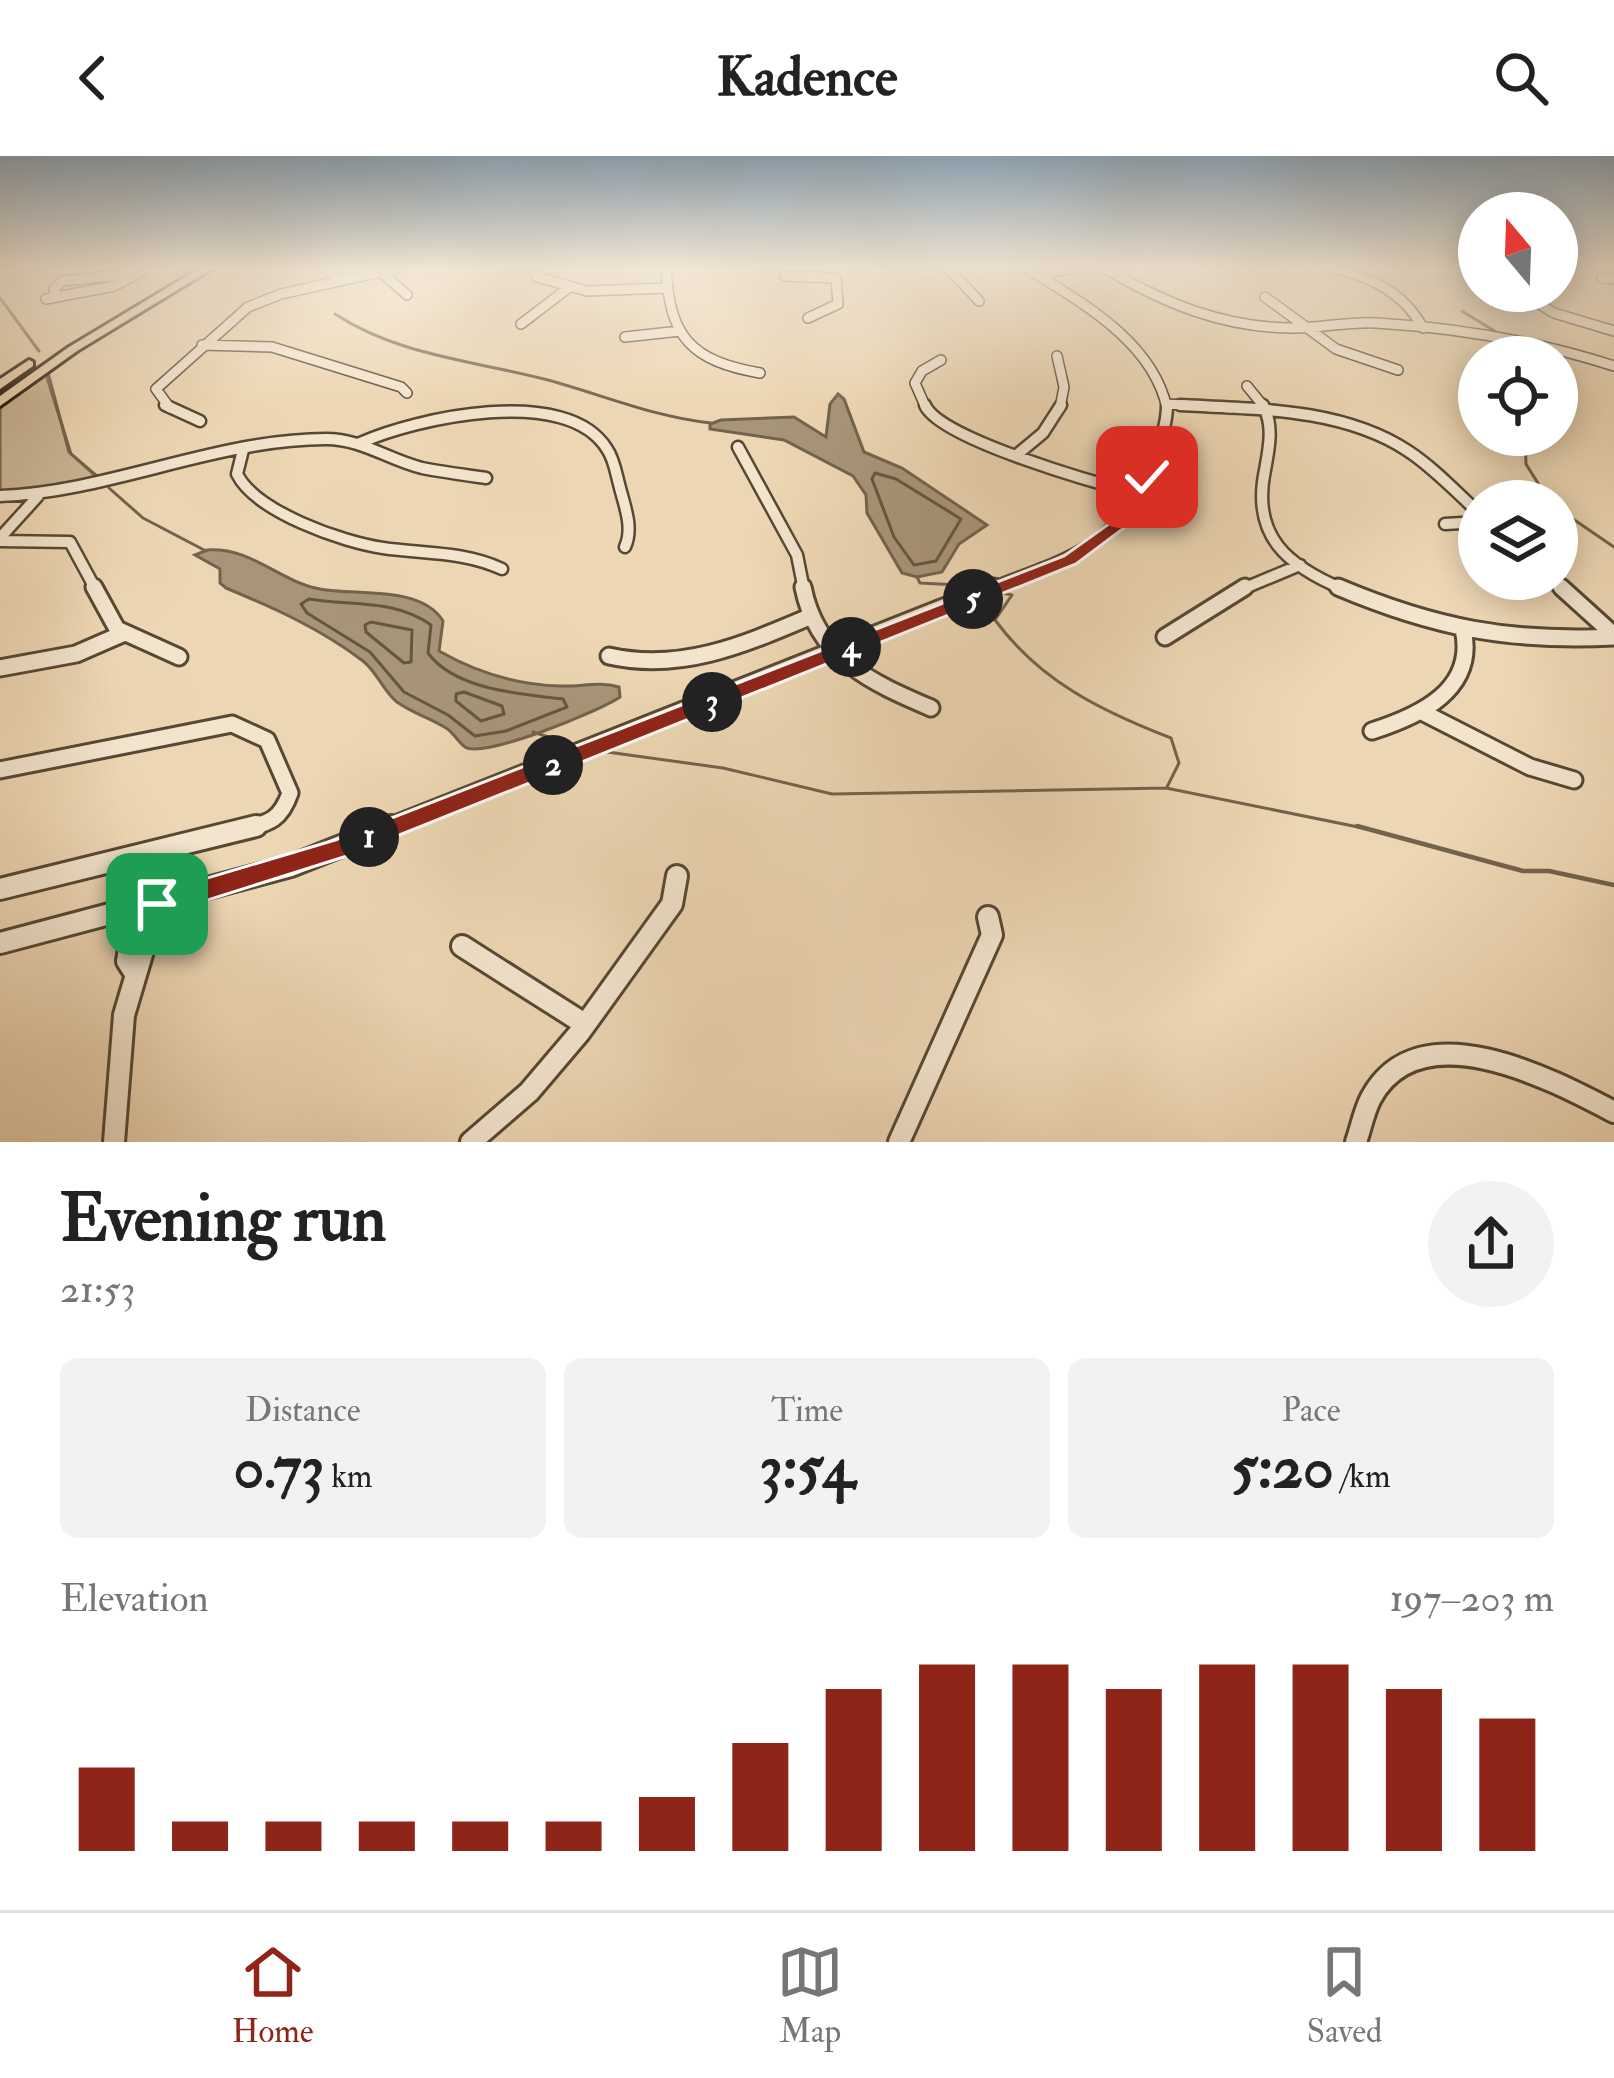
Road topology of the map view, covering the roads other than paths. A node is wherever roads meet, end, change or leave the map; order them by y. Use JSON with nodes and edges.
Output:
{"nodes":[{"id":1,"x":112,"y":313,"type":"edge"},
{"id":2,"x":122,"y":313,"type":"edge"},
{"id":3,"x":133,"y":313,"type":"edge"},
{"id":4,"x":242,"y":313,"type":"edge"},
{"id":5,"x":535,"y":313,"type":"edge"},
{"id":6,"x":675,"y":313,"type":"edge"},
{"id":7,"x":826,"y":313,"type":"edge"},
{"id":8,"x":1088,"y":313,"type":"edge"},
{"id":9,"x":1188,"y":313,"type":"edge"},
{"id":10,"x":1286,"y":313,"type":"edge"},
{"id":11,"x":1413,"y":313,"type":"edge"},
{"id":12,"x":1553,"y":313,"type":"edge"},
{"id":13,"x":808,"y":318,"type":"dead end"},
{"id":14,"x":521,"y":324,"type":"dead end"},
{"id":15,"x":1306,"y":328,"type":"junction"},
{"id":16,"x":1423,"y":328,"type":"junction"},
{"id":17,"x":680,"y":331,"type":"junction"},
{"id":18,"x":1614,"y":331,"type":"edge"},
{"id":19,"x":626,"y":337,"type":"dead end"},
{"id":20,"x":202,"y":345,"type":"junction"},
{"id":21,"x":73,"y":349,"type":"junction"},
{"id":22,"x":1057,"y":356,"type":"dead end"},
{"id":23,"x":941,"y":360,"type":"dead end"},
{"id":24,"x":1614,"y":366,"type":"edge"},
{"id":25,"x":1398,"y":370,"type":"dead end"},
{"id":26,"x":760,"y":373,"type":"dead end"},
{"id":27,"x":0,"y":385,"type":"edge"},
{"id":28,"x":1247,"y":386,"type":"dead end"},
{"id":29,"x":407,"y":393,"type":"dead end"},
{"id":30,"x":0,"y":401,"type":"edge"},
{"id":31,"x":1167,"y":406,"type":"junction"},
{"id":32,"x":1264,"y":414,"type":"junction"},
{"id":33,"x":200,"y":421,"type":"dead end"},
{"id":34,"x":360,"y":443,"type":"junction"},
{"id":35,"x":738,"y":447,"type":"dead end"},
{"id":36,"x":243,"y":450,"type":"junction"},
{"id":37,"x":1019,"y":453,"type":"junction"},
{"id":38,"x":486,"y":478,"type":"dead end"},
{"id":39,"x":1140,"y":494,"type":"junction"},
{"id":40,"x":1458,"y":498,"type":"edge"},
{"id":41,"x":0,"y":499,"type":"edge"},
{"id":42,"x":36,"y":499,"type":"junction"},
{"id":43,"x":1458,"y":522,"type":"edge"},
{"id":44,"x":1445,"y":524,"type":"dead end"},
{"id":45,"x":0,"y":539,"type":"edge"},
{"id":46,"x":625,"y":548,"type":"dead end"},
{"id":47,"x":1300,"y":566,"type":"junction"},
{"id":48,"x":502,"y":569,"type":"dead end"},
{"id":49,"x":1575,"y":600,"type":"edge"},
{"id":50,"x":809,"y":617,"type":"junction"},
{"id":51,"x":1463,"y":629,"type":"junction"},
{"id":52,"x":122,"y":634,"type":"junction"},
{"id":53,"x":1614,"y":636,"type":"edge"},
{"id":54,"x":1165,"y":638,"type":"dead end"},
{"id":55,"x":836,"y":653,"type":"junction"},
{"id":56,"x":609,"y":656,"type":"dead end"},
{"id":57,"x":178,"y":657,"type":"dead end"},
{"id":58,"x":0,"y":668,"type":"edge"},
{"id":59,"x":931,"y":708,"type":"dead end"},
{"id":60,"x":1424,"y":713,"type":"junction"},
{"id":61,"x":1372,"y":731,"type":"dead end"},
{"id":62,"x":0,"y":770,"type":"edge"},
{"id":63,"x":1574,"y":780,"type":"dead end"},
{"id":64,"x":677,"y":876,"type":"dead end"},
{"id":65,"x":0,"y":889,"type":"edge"},
{"id":66,"x":157,"y":904,"type":"junction"},
{"id":67,"x":135,"y":910,"type":"junction"},
{"id":68,"x":988,"y":917,"type":"dead end"},
{"id":69,"x":0,"y":943,"type":"edge"},
{"id":70,"x":462,"y":946,"type":"dead end"},
{"id":71,"x":134,"y":973,"type":"junction"},
{"id":72,"x":584,"y":1023,"type":"junction"},
{"id":73,"x":1614,"y":1112,"type":"edge"},
{"id":74,"x":114,"y":1142,"type":"edge"},
{"id":75,"x":471,"y":1142,"type":"edge"},
{"id":76,"x":899,"y":1142,"type":"edge"},
{"id":77,"x":1356,"y":1142,"type":"edge"}],
"edges":[{"from":1,"to":27,"type":"main road"},
{"from":2,"to":21,"type":"main road"},
{"from":3,"to":21,"type":"main road"},
{"from":4,"to":20,"type":"street"},
{"from":5,"to":14,"type":"street"},
{"from":6,"to":17,"type":"street"},
{"from":7,"to":13,"type":"street"},
{"from":8,"to":31,"type":"street"},
{"from":9,"to":15,"type":"street"},
{"from":10,"to":15,"type":"street"},
{"from":11,"to":16,"type":"street"},
{"from":12,"to":18,"type":"street"},
{"from":15,"to":16,"type":"street"},
{"from":15,"to":25,"type":"street"},
{"from":16,"to":24,"type":"street"},
{"from":17,"to":19,"type":"street"},
{"from":17,"to":26,"type":"street"},
{"from":20,"to":29,"type":"street"},
{"from":20,"to":33,"type":"street"},
{"from":21,"to":30,"type":"main road"},
{"from":22,"to":37,"type":"street"},
{"from":23,"to":37,"type":"street"},
{"from":28,"to":32,"type":"street"},
{"from":31,"to":32,"type":"street"},
{"from":31,"to":39,"type":"street"},
{"from":32,"to":40,"type":"street"},
{"from":32,"to":47,"type":"street"},
{"from":34,"to":36,"type":"street"},
{"from":34,"to":38,"type":"street"},
{"from":34,"to":46,"type":"street"},
{"from":35,"to":50,"type":"street"},
{"from":36,"to":42,"type":"street"},
{"from":36,"to":48,"type":"street"},
{"from":37,"to":39,"type":"street"},
{"from":39,"to":55,"type":"street"},
{"from":41,"to":42,"type":"street"},
{"from":42,"to":45,"type":"street"},
{"from":43,"to":44,"type":"street"},
{"from":45,"to":52,"type":"street"},
{"from":47,"to":51,"type":"street"},
{"from":47,"to":54,"type":"street"},
{"from":49,"to":53,"type":"street"},
{"from":50,"to":55,"type":"street"},
{"from":50,"to":56,"type":"street"},
{"from":51,"to":53,"type":"street"},
{"from":51,"to":60,"type":"street"},
{"from":52,"to":57,"type":"street"},
{"from":52,"to":58,"type":"street"},
{"from":55,"to":59,"type":"street"},
{"from":55,"to":66,"type":"street"},
{"from":60,"to":61,"type":"street"},
{"from":60,"to":63,"type":"street"},
{"from":62,"to":65,"type":"street"},
{"from":64,"to":72,"type":"street"},
{"from":66,"to":67,"type":"street"},
{"from":66,"to":71,"type":"street"},
{"from":67,"to":69,"type":"street"},
{"from":67,"to":71,"type":"street"},
{"from":68,"to":76,"type":"street"},
{"from":70,"to":72,"type":"street"},
{"from":71,"to":74,"type":"street"},
{"from":72,"to":75,"type":"street"},
{"from":73,"to":77,"type":"street"}]}
